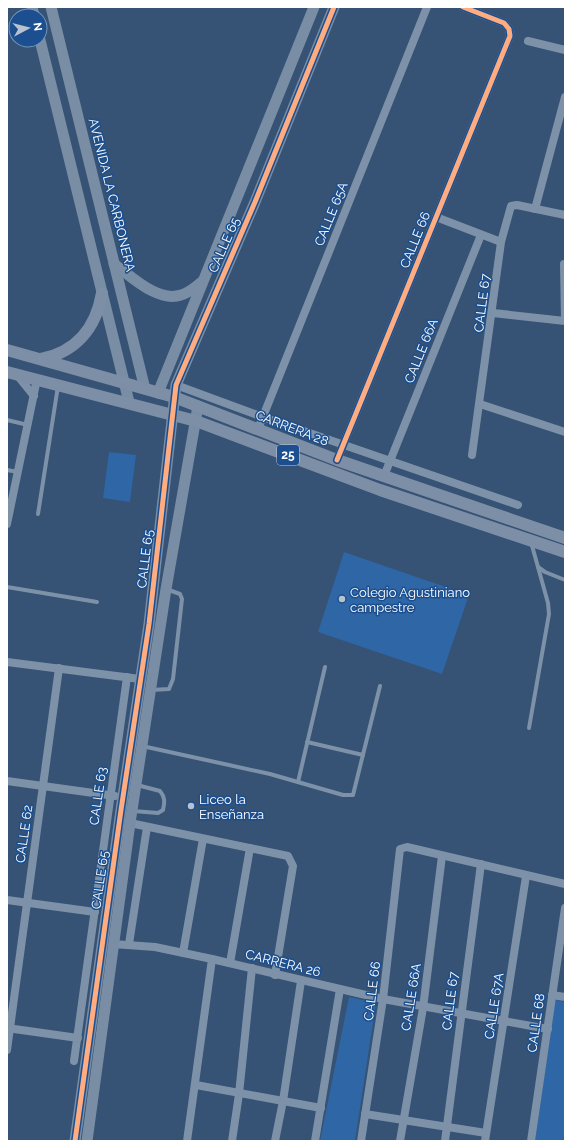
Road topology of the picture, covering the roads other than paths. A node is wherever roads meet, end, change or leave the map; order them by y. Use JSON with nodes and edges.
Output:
{"nodes":[{"id":1,"x":51,"y":7,"type":"edge"},
{"id":2,"x":314,"y":7,"type":"edge"},
{"id":3,"x":334,"y":7,"type":"edge"},
{"id":4,"x":427,"y":7,"type":"edge"},
{"id":5,"x":463,"y":7,"type":"edge"},
{"id":6,"x":528,"y":42,"type":"dead end"},
{"id":7,"x":42,"y":48,"type":"edge"},
{"id":8,"x":565,"y":50,"type":"edge"},
{"id":9,"x":565,"y":99,"type":"edge"},
{"id":10,"x":534,"y":209,"type":"junction"},
{"id":11,"x":565,"y":215,"type":"edge"},
{"id":12,"x":436,"y":217,"type":"junction"},
{"id":13,"x":481,"y":235,"type":"junction"},
{"id":14,"x":501,"y":242,"type":"junction"},
{"id":15,"x":114,"y":264,"type":"junction"},
{"id":16,"x":564,"y":264,"type":"dead end"},
{"id":17,"x":203,"y":282,"type":"junction"},
{"id":18,"x":102,"y":293,"type":"junction"},
{"id":19,"x":493,"y":314,"type":"junction"},
{"id":20,"x":565,"y":321,"type":"edge"},
{"id":21,"x":7,"y":350,"type":"edge"},
{"id":22,"x":40,"y":359,"type":"junction"},
{"id":23,"x":12,"y":373,"type":"edge"},
{"id":24,"x":37,"y":379,"type":"junction"},
{"id":25,"x":58,"y":384,"type":"junction"},
{"id":26,"x":125,"y":384,"type":"junction"},
{"id":27,"x":176,"y":385,"type":"junction"},
{"id":28,"x":145,"y":390,"type":"junction"},
{"id":29,"x":158,"y":393,"type":"junction"},
{"id":30,"x":34,"y":396,"type":"junction"},
{"id":31,"x":174,"y":398,"type":"junction"},
{"id":32,"x":129,"y":402,"type":"junction"},
{"id":33,"x":480,"y":404,"type":"junction"},
{"id":34,"x":198,"y":406,"type":"junction"},
{"id":35,"x":173,"y":414,"type":"junction"},
{"id":36,"x":263,"y":417,"type":"junction"},
{"id":37,"x":7,"y":420,"type":"edge"},
{"id":38,"x":196,"y":421,"type":"junction"},
{"id":39,"x":28,"y":425,"type":"junction"},
{"id":40,"x":258,"y":429,"type":"junction"},
{"id":41,"x":565,"y":432,"type":"edge"},
{"id":42,"x":344,"y":444,"type":"junction"},
{"id":43,"x":472,"y":455,"type":"dead end"},
{"id":44,"x":338,"y":460,"type":"junction"},
{"id":45,"x":390,"y":460,"type":"junction"},
{"id":46,"x":7,"y":470,"type":"edge"},
{"id":47,"x":18,"y":472,"type":"junction"},
{"id":48,"x":384,"y":476,"type":"junction"},
{"id":49,"x":518,"y":505,"type":"dead end"},
{"id":50,"x":38,"y":514,"type":"dead end"},
{"id":51,"x":7,"y":519,"type":"edge"},
{"id":52,"x":565,"y":538,"type":"edge"},
{"id":53,"x":531,"y":542,"type":"junction"},
{"id":54,"x":565,"y":552,"type":"edge"},
{"id":55,"x":537,"y":566,"type":"junction"},
{"id":56,"x":565,"y":580,"type":"edge"},
{"id":57,"x":7,"y":587,"type":"edge"},
{"id":58,"x":166,"y":589,"type":"junction"},
{"id":59,"x":97,"y":602,"type":"dead end"},
{"id":60,"x":7,"y":662,"type":"edge"},
{"id":61,"x":324,"y":667,"type":"dead end"},
{"id":62,"x":59,"y":668,"type":"junction"},
{"id":63,"x":127,"y":677,"type":"junction"},
{"id":64,"x":140,"y":679,"type":"junction"},
{"id":65,"x":380,"y":686,"type":"dead end"},
{"id":66,"x":151,"y":690,"type":"junction"},
{"id":67,"x":529,"y":728,"type":"dead end"},
{"id":68,"x":307,"y":742,"type":"junction"},
{"id":69,"x":142,"y":746,"type":"junction"},
{"id":70,"x":363,"y":755,"type":"junction"},
{"id":71,"x":7,"y":781,"type":"edge"},
{"id":72,"x":298,"y":782,"type":"junction"},
{"id":73,"x":125,"y":783,"type":"junction"},
{"id":74,"x":136,"y":785,"type":"junction"},
{"id":75,"x":43,"y":786,"type":"junction"},
{"id":76,"x":111,"y":795,"type":"junction"},
{"id":77,"x":123,"y":797,"type":"junction"},
{"id":78,"x":121,"y":810,"type":"junction"},
{"id":79,"x":132,"y":811,"type":"junction"},
{"id":80,"x":130,"y":823,"type":"junction"},
{"id":81,"x":147,"y":827,"type":"junction"},
{"id":82,"x":203,"y":839,"type":"junction"},
{"id":83,"x":250,"y":848,"type":"junction"},
{"id":84,"x":442,"y":856,"type":"junction"},
{"id":85,"x":481,"y":864,"type":"junction"},
{"id":86,"x":526,"y":876,"type":"junction"},
{"id":87,"x":565,"y":884,"type":"edge"},
{"id":88,"x":7,"y":900,"type":"edge"},
{"id":89,"x":27,"y":903,"type":"junction"},
{"id":90,"x":565,"y":908,"type":"edge"},
{"id":91,"x":95,"y":912,"type":"junction"},
{"id":92,"x":113,"y":944,"type":"junction"},
{"id":93,"x":128,"y":944,"type":"junction"},
{"id":94,"x":183,"y":953,"type":"junction"},
{"id":95,"x":212,"y":959,"type":"junction"},
{"id":96,"x":230,"y":963,"type":"junction"},
{"id":97,"x":252,"y":968,"type":"junction"},
{"id":98,"x":275,"y":975,"type":"junction"},
{"id":99,"x":301,"y":981,"type":"junction"},
{"id":100,"x":340,"y":989,"type":"junction"},
{"id":101,"x":552,"y":995,"type":"junction"},
{"id":102,"x":565,"y":997,"type":"edge"},
{"id":103,"x":383,"y":999,"type":"junction"},
{"id":104,"x":423,"y":1008,"type":"junction"},
{"id":105,"x":460,"y":1014,"type":"junction"},
{"id":106,"x":504,"y":1020,"type":"junction"},
{"id":107,"x":9,"y":1028,"type":"edge"},
{"id":108,"x":548,"y":1030,"type":"junction"},
{"id":109,"x":78,"y":1038,"type":"junction"},
{"id":110,"x":7,"y":1050,"type":"edge"},
{"id":111,"x":74,"y":1061,"type":"dead end"},
{"id":112,"x":196,"y":1085,"type":"junction"},
{"id":113,"x":239,"y":1094,"type":"junction"},
{"id":114,"x":283,"y":1101,"type":"junction"},
{"id":115,"x":320,"y":1108,"type":"junction"},
{"id":116,"x":365,"y":1114,"type":"junction"},
{"id":117,"x":402,"y":1119,"type":"junction"},
{"id":118,"x":447,"y":1128,"type":"junction"},
{"id":119,"x":486,"y":1137,"type":"edge"},
{"id":120,"x":75,"y":1141,"type":"edge"},
{"id":121,"x":87,"y":1141,"type":"edge"},
{"id":122,"x":188,"y":1141,"type":"edge"},
{"id":123,"x":232,"y":1141,"type":"edge"},
{"id":124,"x":275,"y":1141,"type":"edge"},
{"id":125,"x":315,"y":1141,"type":"edge"},
{"id":126,"x":361,"y":1141,"type":"edge"},
{"id":127,"x":400,"y":1141,"type":"edge"},
{"id":128,"x":445,"y":1141,"type":"edge"},
{"id":129,"x":531,"y":1141,"type":"edge"}],
"edges":[{"from":1,"to":15,"type":"street","name":"AVENIDA LA CARBONERA"},
{"from":2,"to":17,"type":"street","name":"CALLE 65"},
{"from":3,"to":27,"type":"street","name":"CALLE 65"},
{"from":4,"to":36,"type":"street","name":"CALLE 65A"},
{"from":5,"to":12,"type":"street","name":"CALLE 66"},
{"from":6,"to":8,"type":"street"},
{"from":7,"to":18,"type":"street"},
{"from":9,"to":10,"type":"street"},
{"from":10,"to":11,"type":"street"},
{"from":10,"to":14,"type":"street","name":"CALLE 67"},
{"from":12,"to":13,"type":"street"},
{"from":12,"to":42,"type":"street","name":"CALLE 66"},
{"from":13,"to":14,"type":"street"},
{"from":13,"to":45,"type":"street","name":"CALLE 66A"},
{"from":14,"to":19,"type":"street","name":"CALLE 67"},
{"from":15,"to":17,"type":"street"},
{"from":15,"to":28,"type":"street","name":"AVENIDA LA CARBONERA"},
{"from":16,"to":20,"type":"street"},
{"from":17,"to":29,"type":"street","name":"CALLE 65"},
{"from":18,"to":22,"type":"main road"},
{"from":18,"to":26,"type":"street"},
{"from":19,"to":20,"type":"street"},
{"from":19,"to":33,"type":"street","name":"CALLE 67"},
{"from":21,"to":22,"type":"main road","name":"CARRERA 28","number":"25"},
{"from":22,"to":26,"type":"main road","name":"CARRERA 28","number":"25"},
{"from":23,"to":24,"type":"main road","name":"CARRERA 28","number":"25"},
{"from":23,"to":30,"type":"street"},
{"from":24,"to":25,"type":"main road","name":"CARRERA 28","number":"25"},
{"from":24,"to":30,"type":"street"},
{"from":25,"to":32,"type":"main road","name":"CARRERA 28","number":"25"},
{"from":25,"to":50,"type":"lane"},
{"from":26,"to":28,"type":"main road","name":"CARRERA 28","number":"25"},
{"from":26,"to":32,"type":"street"},
{"from":27,"to":31,"type":"street","name":"CALLE 65"},
{"from":27,"to":36,"type":"street"},
{"from":28,"to":29,"type":"main road","name":"CARRERA 28","number":"25"},
{"from":29,"to":31,"type":"main road","name":"CARRERA 28","number":"25"},
{"from":30,"to":39,"type":"street"},
{"from":31,"to":34,"type":"main road","name":"CARRERA 28","number":"25"},
{"from":31,"to":35,"type":"street","name":"CALLE 65"},
{"from":32,"to":35,"type":"main road","name":"CARRERA 28","number":"25"},
{"from":33,"to":41,"type":"street"},
{"from":33,"to":43,"type":"street","name":"CALLE 67"},
{"from":34,"to":38,"type":"street","name":"CALLE 65"},
{"from":34,"to":40,"type":"main road","name":"CARRERA 28","number":"25"},
{"from":35,"to":38,"type":"main road","name":"CARRERA 28","number":"25"},
{"from":35,"to":64,"type":"street","name":"CALLE 65"},
{"from":36,"to":40,"type":"street","name":"CALLE 65A"},
{"from":36,"to":42,"type":"street"},
{"from":37,"to":39,"type":"lane"},
{"from":38,"to":53,"type":"main road","name":"CARRERA 28","number":"25"},
{"from":38,"to":58,"type":"street","name":"CALLE 65"},
{"from":39,"to":47,"type":"street"},
{"from":40,"to":44,"type":"main road","name":"CARRERA 28","number":"25"},
{"from":42,"to":44,"type":"street","name":"CALLE 66"},
{"from":42,"to":45,"type":"street"},
{"from":44,"to":48,"type":"main road","name":"CARRERA 28","number":"25"},
{"from":45,"to":48,"type":"street","name":"CALLE 66A"},
{"from":45,"to":49,"type":"street"},
{"from":46,"to":47,"type":"lane"},
{"from":47,"to":51,"type":"street"},
{"from":48,"to":52,"type":"main road","name":"CARRERA 28","number":"25"},
{"from":53,"to":54,"type":"main road","name":"CARRERA 28","number":"25"},
{"from":53,"to":55,"type":"lane"},
{"from":55,"to":56,"type":"lane"},
{"from":55,"to":67,"type":"lane"},
{"from":57,"to":59,"type":"lane"},
{"from":58,"to":66,"type":"street","name":"CALLE 65"},
{"from":58,"to":66,"type":"lane"},
{"from":60,"to":62,"type":"street"},
{"from":61,"to":68,"type":"lane"},
{"from":62,"to":63,"type":"street"},
{"from":62,"to":75,"type":"street","name":"CALLE 62"},
{"from":63,"to":64,"type":"street"},
{"from":63,"to":76,"type":"street","name":"CALLE 63"},
{"from":64,"to":73,"type":"street","name":"CALLE 65"},
{"from":65,"to":70,"type":"lane"},
{"from":66,"to":69,"type":"street","name":"CALLE 65"},
{"from":68,"to":70,"type":"lane"},
{"from":68,"to":72,"type":"lane"},
{"from":69,"to":72,"type":"lane"},
{"from":69,"to":74,"type":"street","name":"CALLE 65"},
{"from":70,"to":72,"type":"lane"},
{"from":71,"to":75,"type":"street"},
{"from":73,"to":74,"type":"lane"},
{"from":73,"to":77,"type":"street","name":"CALLE 65"},
{"from":74,"to":79,"type":"street","name":"CALLE 65"},
{"from":74,"to":79,"type":"lane"},
{"from":75,"to":76,"type":"street"},
{"from":75,"to":89,"type":"street","name":"CALLE 62"},
{"from":76,"to":77,"type":"street"},
{"from":76,"to":91,"type":"street","name":"CALLE 63"},
{"from":77,"to":78,"type":"street","name":"CALLE 65"},
{"from":78,"to":79,"type":"lane"},
{"from":78,"to":120,"type":"street","name":"CALLE 65"},
{"from":79,"to":80,"type":"street","name":"CALLE 65"},
{"from":80,"to":81,"type":"street"},
{"from":80,"to":92,"type":"street","name":"CALLE 65"},
{"from":81,"to":82,"type":"street"},
{"from":81,"to":93,"type":"street"},
{"from":82,"to":83,"type":"street"},
{"from":82,"to":94,"type":"street"},
{"from":83,"to":96,"type":"street"},
{"from":83,"to":98,"type":"street"},
{"from":84,"to":85,"type":"street"},
{"from":84,"to":103,"type":"street","name":"CALLE 66"},
{"from":84,"to":104,"type":"street","name":"CALLE 66A"},
{"from":85,"to":86,"type":"street"},
{"from":85,"to":105,"type":"street","name":"CALLE 67"},
{"from":86,"to":87,"type":"street"},
{"from":86,"to":106,"type":"street","name":"CALLE 67A"},
{"from":88,"to":89,"type":"street"},
{"from":89,"to":91,"type":"street"},
{"from":89,"to":107,"type":"street","name":"CALLE 62"},
{"from":90,"to":101,"type":"street","name":"CALLE 68"},
{"from":91,"to":109,"type":"street","name":"CALLE 63"},
{"from":92,"to":93,"type":"street","name":"CARRERA 26"},
{"from":92,"to":121,"type":"street","name":"CALLE 65"},
{"from":93,"to":94,"type":"street","name":"CARRERA 26"},
{"from":94,"to":95,"type":"street","name":"CARRERA 26"},
{"from":95,"to":96,"type":"street","name":"CARRERA 26"},
{"from":95,"to":112,"type":"street"},
{"from":96,"to":97,"type":"street","name":"CARRERA 26"},
{"from":97,"to":98,"type":"street","name":"CARRERA 26"},
{"from":97,"to":113,"type":"street"},
{"from":98,"to":99,"type":"street","name":"CARRERA 26"},
{"from":99,"to":100,"type":"street","name":"CARRERA 26"},
{"from":99,"to":114,"type":"street"},
{"from":100,"to":103,"type":"street","name":"CARRERA 26"},
{"from":100,"to":115,"type":"street"},
{"from":101,"to":102,"type":"street"},
{"from":101,"to":108,"type":"street","name":"CALLE 68"},
{"from":103,"to":104,"type":"street","name":"CARRERA 26"},
{"from":103,"to":116,"type":"street","name":"CALLE 66"},
{"from":104,"to":105,"type":"street","name":"CARRERA 26"},
{"from":104,"to":117,"type":"street","name":"CALLE 66A"},
{"from":105,"to":106,"type":"street","name":"CARRERA 26"},
{"from":105,"to":118,"type":"street","name":"CALLE 67"},
{"from":106,"to":108,"type":"street","name":"CARRERA 26"},
{"from":106,"to":119,"type":"street","name":"CALLE 67A"},
{"from":107,"to":109,"type":"street"},
{"from":107,"to":110,"type":"street","name":"CALLE 62"},
{"from":108,"to":129,"type":"street","name":"CALLE 68"},
{"from":109,"to":111,"type":"street","name":"CALLE 63"},
{"from":112,"to":113,"type":"street"},
{"from":112,"to":122,"type":"street"},
{"from":113,"to":114,"type":"street"},
{"from":113,"to":123,"type":"street"},
{"from":114,"to":115,"type":"street"},
{"from":114,"to":124,"type":"street"},
{"from":115,"to":125,"type":"street"},
{"from":116,"to":117,"type":"street"},
{"from":116,"to":126,"type":"street","name":"CALLE 66"},
{"from":117,"to":118,"type":"street"},
{"from":117,"to":127,"type":"street","name":"CALLE 66A"},
{"from":118,"to":119,"type":"street"},
{"from":118,"to":128,"type":"street","name":"CALLE 67"}]}
